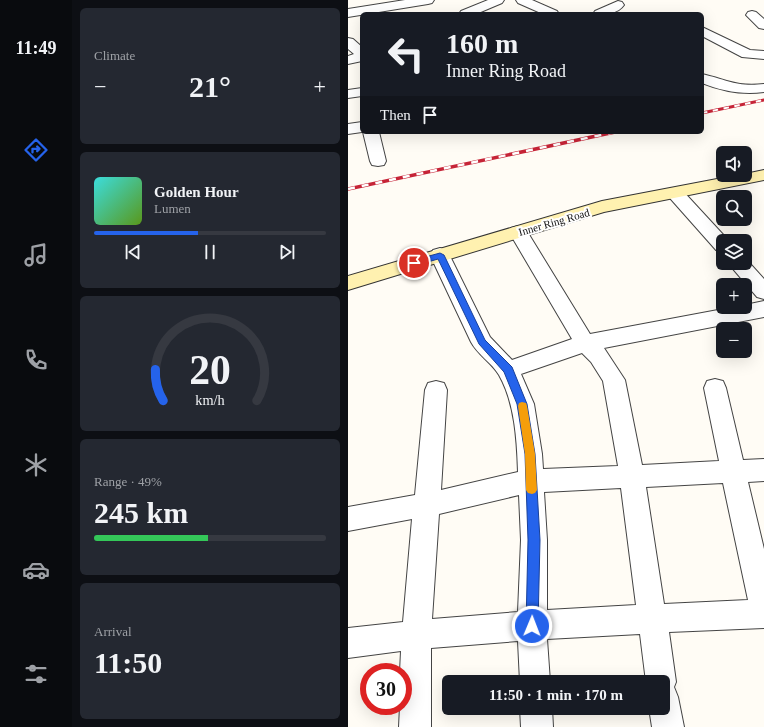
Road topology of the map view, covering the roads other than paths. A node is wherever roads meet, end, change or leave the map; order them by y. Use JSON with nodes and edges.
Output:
{"nodes":[{"id":1,"x":428,"y":0,"type":"edge"},
{"id":2,"x":498,"y":0,"type":"edge"},
{"id":3,"x":522,"y":0,"type":"edge"},
{"id":4,"x":618,"y":5,"type":"dead end"},
{"id":5,"x":546,"y":10,"type":"edge"},
{"id":6,"x":470,"y":12,"type":"edge"},
{"id":7,"x":602,"y":12,"type":"edge"},
{"id":8,"x":348,"y":13,"type":"edge"},
{"id":9,"x":752,"y":15,"type":"dead end"},
{"id":10,"x":764,"y":25,"type":"edge"},
{"id":11,"x":704,"y":32,"type":"edge"},
{"id":12,"x":348,"y":42,"type":"edge"},
{"id":13,"x":360,"y":52,"type":"edge"},
{"id":14,"x":764,"y":55,"type":"edge"},
{"id":15,"x":360,"y":56,"type":"edge"},
{"id":16,"x":348,"y":60,"type":"edge"},
{"id":17,"x":704,"y":79,"type":"edge"},
{"id":18,"x":764,"y":88,"type":"edge"},
{"id":19,"x":360,"y":92,"type":"edge"},
{"id":20,"x":348,"y":94,"type":"edge"},
{"id":21,"x":360,"y":127,"type":"edge"},
{"id":22,"x":348,"y":130,"type":"edge"},
{"id":23,"x":371,"y":134,"type":"edge"},
{"id":24,"x":378,"y":161,"type":"dead end"},
{"id":25,"x":764,"y":164,"type":"edge"},
{"id":26,"x":752,"y":167,"type":"edge"},
{"id":27,"x":716,"y":173,"type":"edge"},
{"id":28,"x":764,"y":175,"type":"edge"},
{"id":29,"x":675,"y":193,"type":"junction"},
{"id":30,"x":518,"y":232,"type":"junction"},
{"id":31,"x":716,"y":238,"type":"edge"},
{"id":32,"x":440,"y":255,"type":"junction"},
{"id":33,"x":348,"y":270,"type":"edge"},
{"id":34,"x":744,"y":270,"type":"edge"},
{"id":35,"x":348,"y":283,"type":"edge"},
{"id":36,"x":764,"y":292,"type":"edge"},
{"id":37,"x":764,"y":309,"type":"edge"},
{"id":38,"x":585,"y":343,"type":"junction"},
{"id":39,"x":508,"y":370,"type":"junction"},
{"id":40,"x":715,"y":388,"type":"dead end"},
{"id":41,"x":436,"y":390,"type":"dead end"},
{"id":42,"x":764,"y":470,"type":"edge"},
{"id":43,"x":733,"y":472,"type":"junction"},
{"id":44,"x":632,"y":477,"type":"junction"},
{"id":45,"x":531,"y":481,"type":"junction"},
{"id":46,"x":426,"y":505,"type":"junction"},
{"id":47,"x":348,"y":519,"type":"edge"},
{"id":48,"x":764,"y":610,"type":"edge"},
{"id":49,"x":764,"y":614,"type":"edge"},
{"id":50,"x":651,"y":618,"type":"junction"},
{"id":51,"x":532,"y":626,"type":"junction"},
{"id":52,"x":416,"y":634,"type":"junction"},
{"id":53,"x":348,"y":643,"type":"edge"},
{"id":54,"x":535,"y":675,"type":"edge"},
{"id":55,"x":660,"y":675,"type":"edge"},
{"id":56,"x":536,"y":715,"type":"edge"},
{"id":57,"x":666,"y":715,"type":"edge"},
{"id":58,"x":415,"y":727,"type":"edge"},
{"id":59,"x":537,"y":727,"type":"edge"},
{"id":60,"x":668,"y":727,"type":"edge"}],
"edges":[{"from":1,"to":8,"type":"street"},
{"from":2,"to":6,"type":"street"},
{"from":3,"to":5,"type":"street"},
{"from":4,"to":7,"type":"street"},
{"from":9,"to":10,"type":"street"},
{"from":11,"to":14,"type":"street"},
{"from":12,"to":13,"type":"street"},
{"from":15,"to":16,"type":"street"},
{"from":17,"to":18,"type":"street"},
{"from":19,"to":20,"type":"street"},
{"from":21,"to":22,"type":"street"},
{"from":23,"to":24,"type":"street"},
{"from":25,"to":26,"type":"main road"},
{"from":27,"to":33,"type":"main road","name":"Inner Ring Road"},
{"from":28,"to":29,"type":"main road","name":"Inner Ring Road"},
{"from":29,"to":30,"type":"main road","name":"Inner Ring Road"},
{"from":29,"to":31,"type":"street"},
{"from":30,"to":32,"type":"main road","name":"Inner Ring Road"},
{"from":30,"to":38,"type":"street"},
{"from":32,"to":35,"type":"main road","name":"Inner Ring Road"},
{"from":32,"to":39,"type":"street"},
{"from":34,"to":36,"type":"street"},
{"from":37,"to":38,"type":"street"},
{"from":38,"to":39,"type":"street"},
{"from":38,"to":44,"type":"street"},
{"from":39,"to":45,"type":"street"},
{"from":40,"to":43,"type":"street"},
{"from":41,"to":46,"type":"street"},
{"from":42,"to":43,"type":"street"},
{"from":43,"to":44,"type":"street"},
{"from":43,"to":48,"type":"street"},
{"from":44,"to":45,"type":"street"},
{"from":44,"to":50,"type":"street"},
{"from":45,"to":46,"type":"street"},
{"from":45,"to":51,"type":"street"},
{"from":46,"to":47,"type":"street"},
{"from":46,"to":52,"type":"street"},
{"from":49,"to":50,"type":"street"},
{"from":50,"to":51,"type":"street"},
{"from":50,"to":55,"type":"street"},
{"from":51,"to":52,"type":"street"},
{"from":51,"to":54,"type":"street"},
{"from":52,"to":53,"type":"street"},
{"from":52,"to":58,"type":"street"},
{"from":56,"to":59,"type":"street"},
{"from":57,"to":60,"type":"street"}]}
